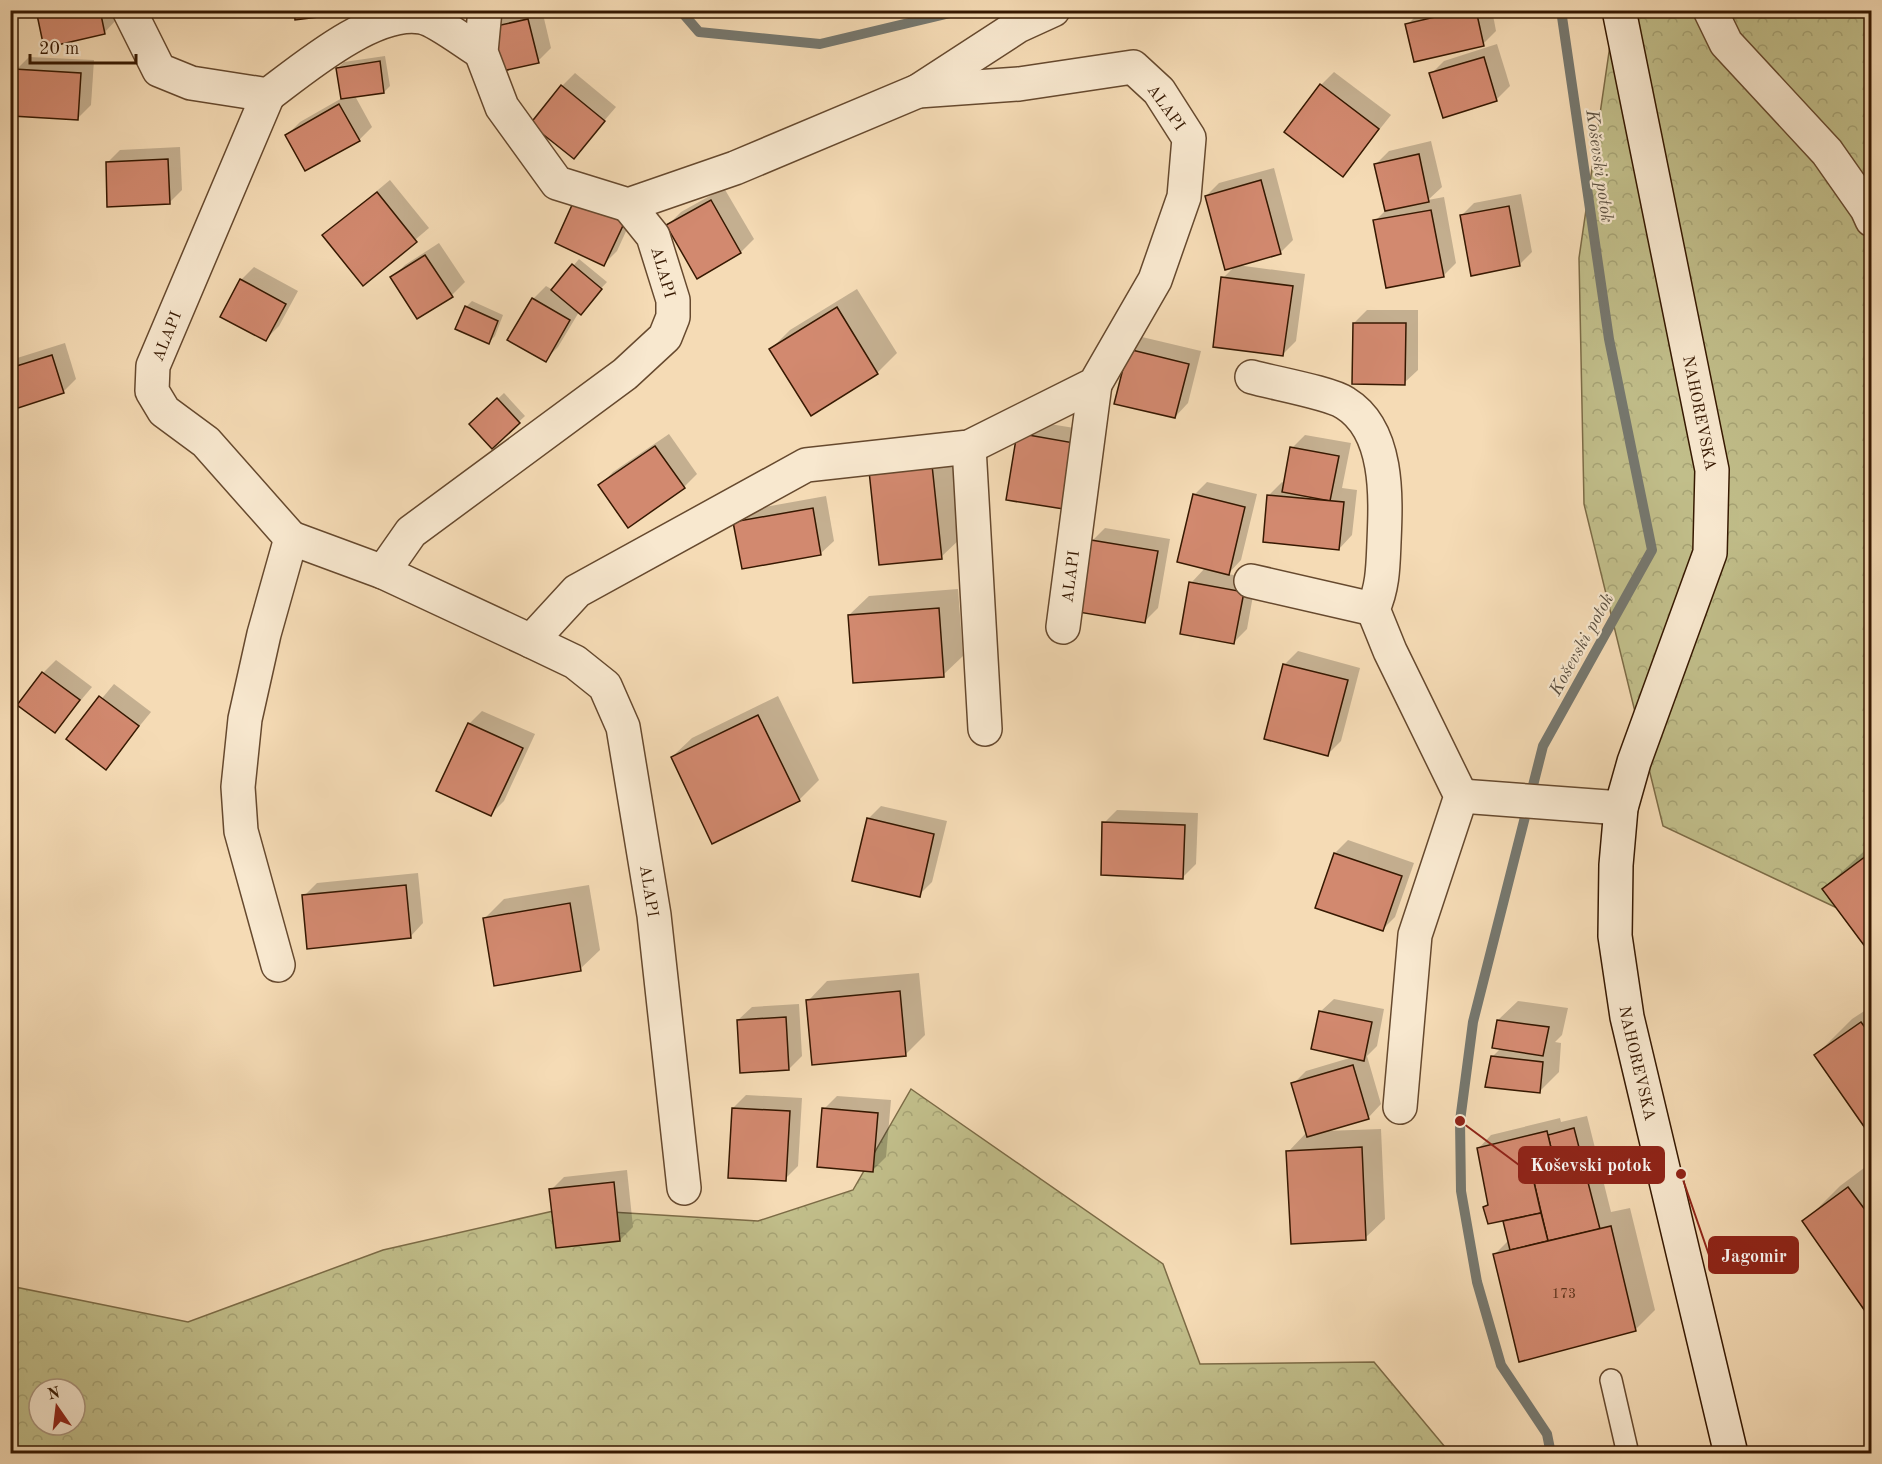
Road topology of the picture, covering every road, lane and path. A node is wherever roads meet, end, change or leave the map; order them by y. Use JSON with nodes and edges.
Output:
{"nodes":[{"id":1,"x":129,"y":10,"type":"edge"},
{"id":2,"x":485,"y":10,"type":"edge"},
{"id":3,"x":1053,"y":10,"type":"edge"},
{"id":4,"x":1710,"y":10,"type":"edge"},
{"id":5,"x":1617,"y":11,"type":"edge"},
{"id":6,"x":481,"y":52,"type":"junction"},
{"id":7,"x":918,"y":91,"type":"junction"},
{"id":8,"x":268,"y":95,"type":"junction"},
{"id":9,"x":628,"y":205,"type":"junction"},
{"id":10,"x":1872,"y":220,"type":"edge"},
{"id":11,"x":1252,"y":377,"type":"dead end"},
{"id":12,"x":1095,"y":384,"type":"junction"},
{"id":13,"x":969,"y":447,"type":"junction"},
{"id":14,"x":291,"y":538,"type":"junction"},
{"id":15,"x":383,"y":572,"type":"junction"},
{"id":16,"x":1251,"y":581,"type":"dead end"},
{"id":17,"x":1373,"y":609,"type":"junction"},
{"id":18,"x":1063,"y":627,"type":"dead end"},
{"id":19,"x":531,"y":641,"type":"junction"},
{"id":20,"x":985,"y":729,"type":"dead end"},
{"id":21,"x":1461,"y":796,"type":"junction"},
{"id":22,"x":1621,"y":808,"type":"junction"},
{"id":23,"x":278,"y":965,"type":"dead end"},
{"id":24,"x":1400,"y":1107,"type":"dead end"},
{"id":25,"x":684,"y":1188,"type":"dead end"},
{"id":26,"x":1611,"y":1380,"type":"dead end"},
{"id":27,"x":1628,"y":1454,"type":"edge"},
{"id":28,"x":1731,"y":1454,"type":"edge"}],
"edges":[{"from":1,"to":8,"type":"street"},
{"from":2,"to":6,"type":"street"},
{"from":3,"to":7,"type":"street","name":"ALAPI"},
{"from":4,"to":10,"type":"street"},
{"from":5,"to":22,"type":"street","name":"NAHOREVSKA"},
{"from":6,"to":8,"type":"street","name":"ALAPI"},
{"from":6,"to":9,"type":"street"},
{"from":7,"to":9,"type":"street","name":"ALAPI"},
{"from":7,"to":12,"type":"street","name":"ALAPI"},
{"from":8,"to":14,"type":"street","name":"ALAPI"},
{"from":9,"to":15,"type":"street","name":"ALAPI"},
{"from":11,"to":17,"type":"street"},
{"from":12,"to":13,"type":"street"},
{"from":12,"to":18,"type":"street","name":"ALAPI"},
{"from":13,"to":19,"type":"street"},
{"from":13,"to":20,"type":"street"},
{"from":14,"to":15,"type":"street","name":"ALAPI"},
{"from":14,"to":23,"type":"street"},
{"from":15,"to":19,"type":"street","name":"ALAPI"},
{"from":16,"to":17,"type":"street"},
{"from":17,"to":21,"type":"street"},
{"from":19,"to":25,"type":"street","name":"ALAPI"},
{"from":21,"to":22,"type":"street"},
{"from":21,"to":24,"type":"street"},
{"from":22,"to":28,"type":"street","name":"NAHOREVSKA"},
{"from":26,"to":27,"type":"lane"}]}
